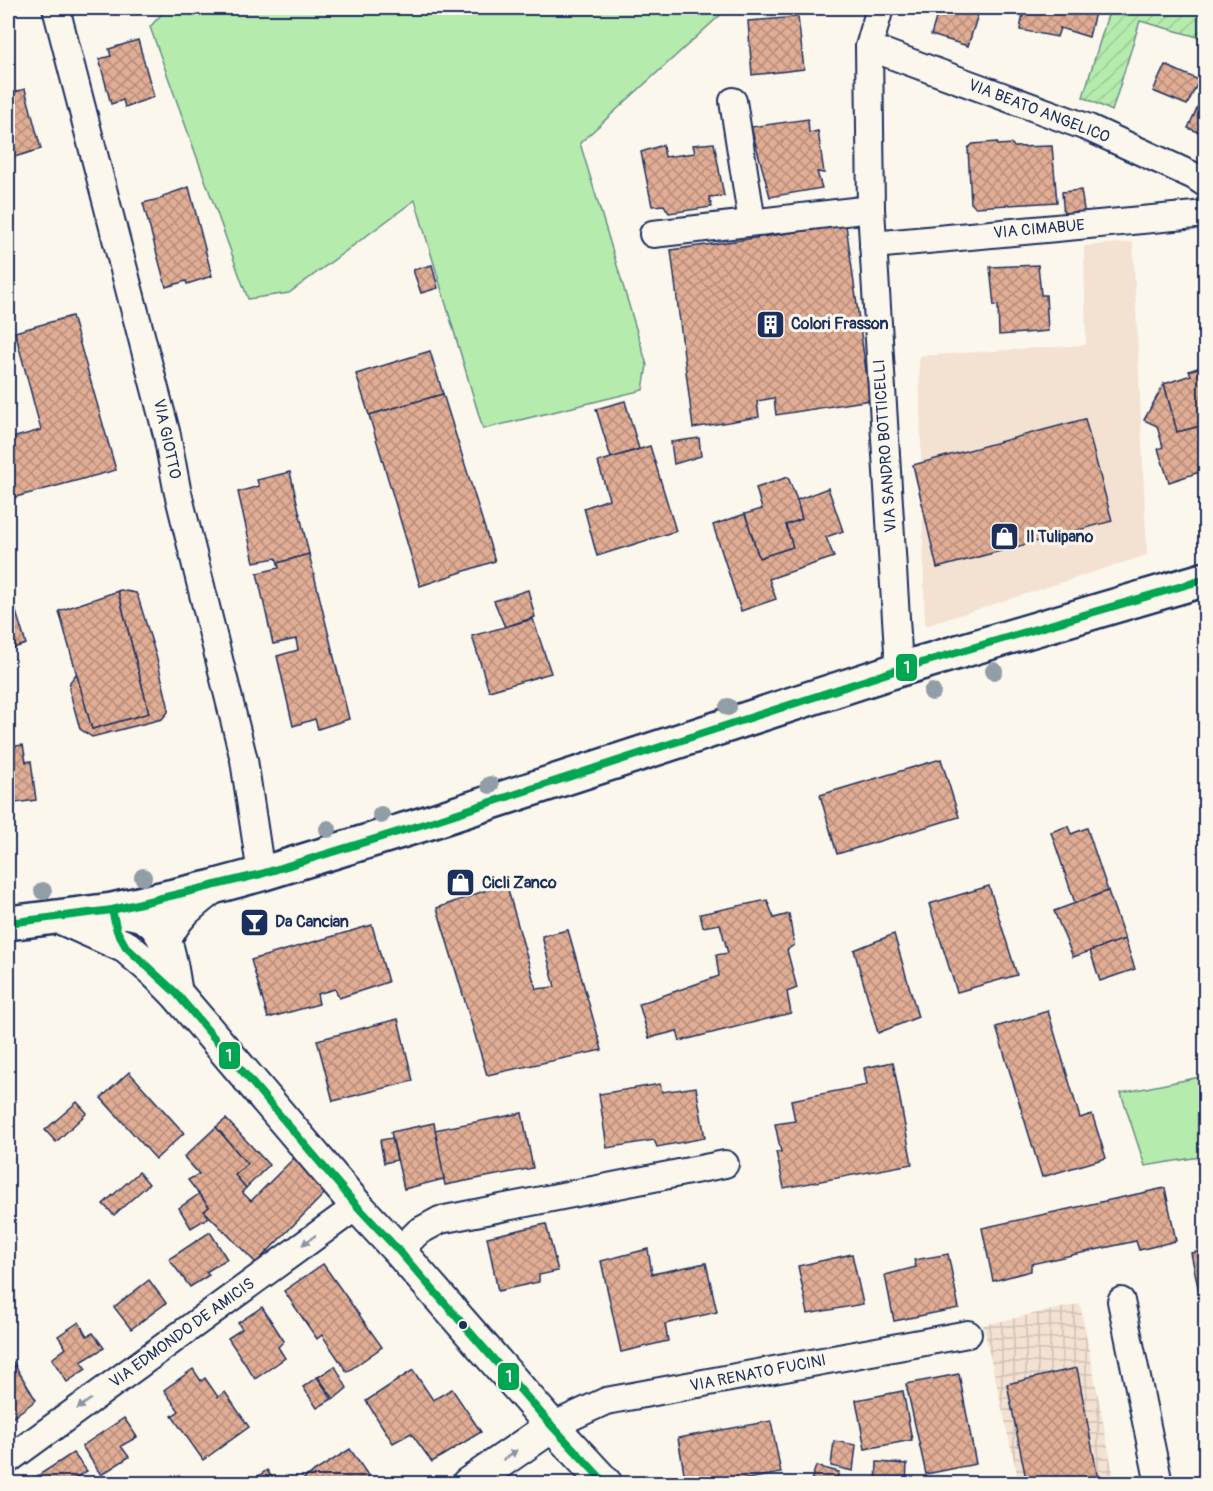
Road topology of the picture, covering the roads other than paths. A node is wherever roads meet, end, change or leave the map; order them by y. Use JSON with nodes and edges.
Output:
{"nodes":[{"id":1,"x":56,"y":8,"type":"edge"},
{"id":2,"x":880,"y":8,"type":"edge"},
{"id":3,"x":869,"y":46,"type":"junction"},
{"id":4,"x":733,"y":101,"type":"dead end"},
{"id":5,"x":1206,"y":184,"type":"edge"},
{"id":6,"x":871,"y":209,"type":"junction"},
{"id":7,"x":1206,"y":214,"type":"edge"},
{"id":8,"x":752,"y":222,"type":"junction"},
{"id":9,"x":653,"y":234,"type":"dead end"},
{"id":10,"x":873,"y":245,"type":"junction"},
{"id":11,"x":1206,"y":579,"type":"edge"},
{"id":12,"x":897,"y":670,"type":"junction"},
{"id":13,"x":261,"y":874,"type":"junction"},
{"id":14,"x":213,"y":887,"type":"junction"},
{"id":15,"x":112,"y":910,"type":"junction"},
{"id":16,"x":61,"y":918,"type":"junction"},
{"id":17,"x":8,"y":922,"type":"edge"},
{"id":18,"x":165,"y":939,"type":"junction"},
{"id":19,"x":126,"y":947,"type":"junction"},
{"id":20,"x":176,"y":993,"type":"junction"},
{"id":21,"x":725,"y":1164,"type":"dead end"},
{"id":22,"x":357,"y":1206,"type":"junction"},
{"id":23,"x":399,"y":1251,"type":"junction"},
{"id":24,"x":1121,"y":1300,"type":"dead end"},
{"id":25,"x":968,"y":1334,"type":"dead end"},
{"id":26,"x":552,"y":1426,"type":"junction"},
{"id":27,"x":8,"y":1460,"type":"edge"},
{"id":28,"x":468,"y":1484,"type":"edge"},
{"id":29,"x":606,"y":1484,"type":"edge"},
{"id":30,"x":1159,"y":1484,"type":"edge"}],
"edges":[{"from":1,"to":13,"type":"street","name":"VIA GIOTTO"},
{"from":2,"to":3,"type":"street","name":"VIA SANDRO BOTTICELLI"},
{"from":3,"to":5,"type":"street","name":"VIA BEATO ANGELICO"},
{"from":3,"to":6,"type":"street","name":"VIA SANDRO BOTTICELLI"},
{"from":4,"to":8,"type":"street"},
{"from":6,"to":8,"type":"street"},
{"from":6,"to":10,"type":"street","name":"VIA SANDRO BOTTICELLI"},
{"from":7,"to":10,"type":"street","name":"VIA CIMABUE"},
{"from":8,"to":9,"type":"street"},
{"from":10,"to":12,"type":"street","name":"VIA SANDRO BOTTICELLI"},
{"from":11,"to":12,"type":"main road"},
{"from":12,"to":13,"type":"main road"},
{"from":13,"to":14,"type":"main road"},
{"from":14,"to":15,"type":"main road"},
{"from":14,"to":18,"type":"street"},
{"from":15,"to":16,"type":"main road"},
{"from":15,"to":18,"type":"street"},
{"from":15,"to":19,"type":"street"},
{"from":16,"to":17,"type":"main road"},
{"from":16,"to":19,"type":"street"},
{"from":18,"to":20,"type":"street"},
{"from":19,"to":20,"type":"street"},
{"from":20,"to":22,"type":"street"},
{"from":21,"to":23,"type":"street"},
{"from":22,"to":23,"type":"street"},
{"from":22,"to":27,"type":"street","name":"VIA EDMONDO DE AMICIS","one_way":true},
{"from":23,"to":26,"type":"street"},
{"from":24,"to":30,"type":"street"},
{"from":25,"to":26,"type":"street","name":"VIA RENATO FUCINI"},
{"from":28,"to":26,"type":"street","one_way":true},
{"from":26,"to":29,"type":"street"}]}
